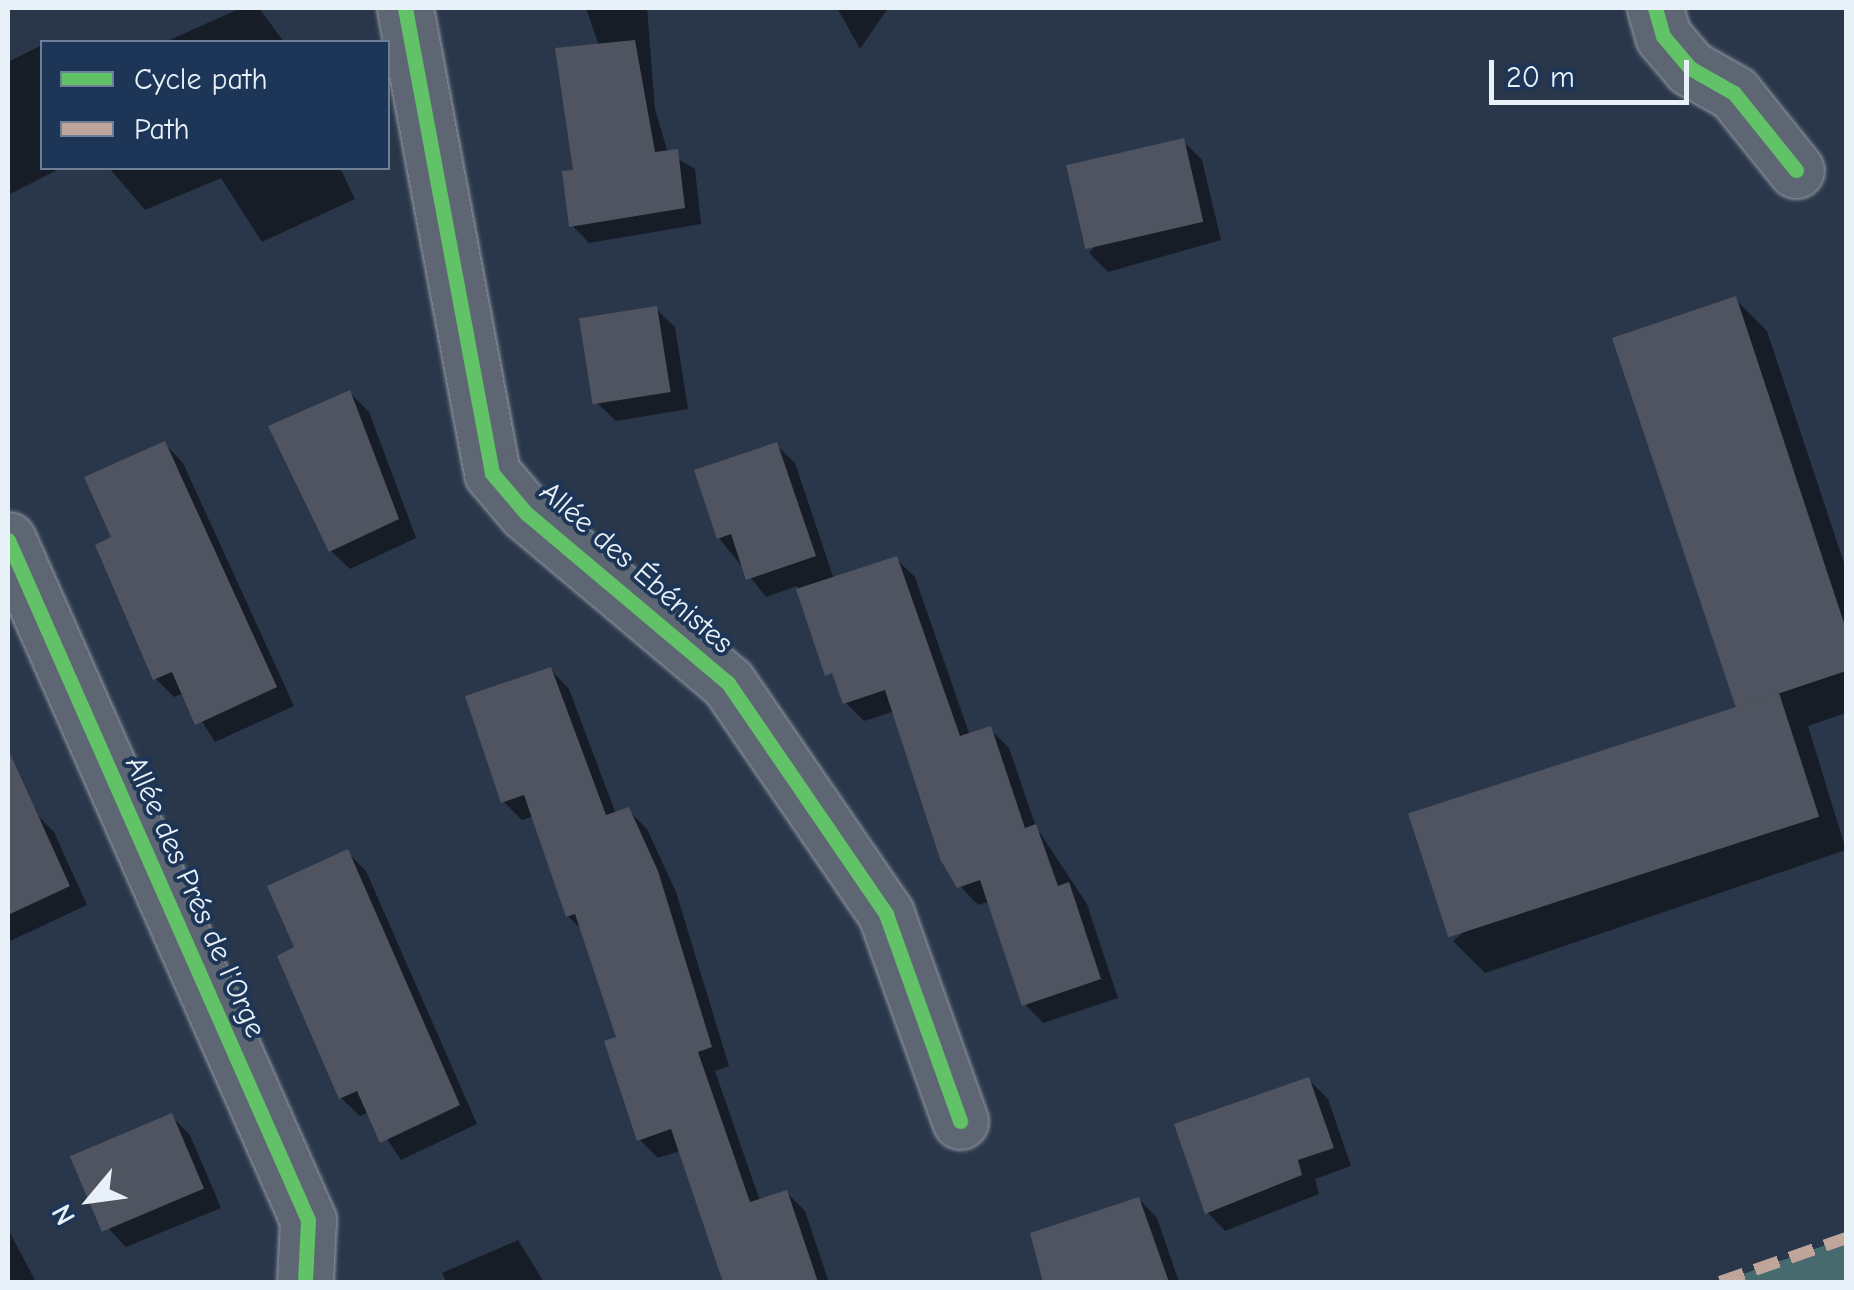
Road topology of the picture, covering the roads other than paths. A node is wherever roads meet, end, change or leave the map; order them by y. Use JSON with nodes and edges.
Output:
{"nodes":[{"id":1,"x":405,"y":8,"type":"edge"},
{"id":2,"x":1656,"y":8,"type":"edge"},
{"id":3,"x":1796,"y":170,"type":"dead end"},
{"id":4,"x":8,"y":540,"type":"edge"},
{"id":5,"x":960,"y":1121,"type":"dead end"},
{"id":6,"x":305,"y":1282,"type":"edge"}],
"edges":[{"from":1,"to":5,"type":"street","name":"Allée des Ébénistes"},
{"from":2,"to":3,"type":"street"},
{"from":4,"to":6,"type":"street","name":"Allée des Prés de l'Orge"}]}
